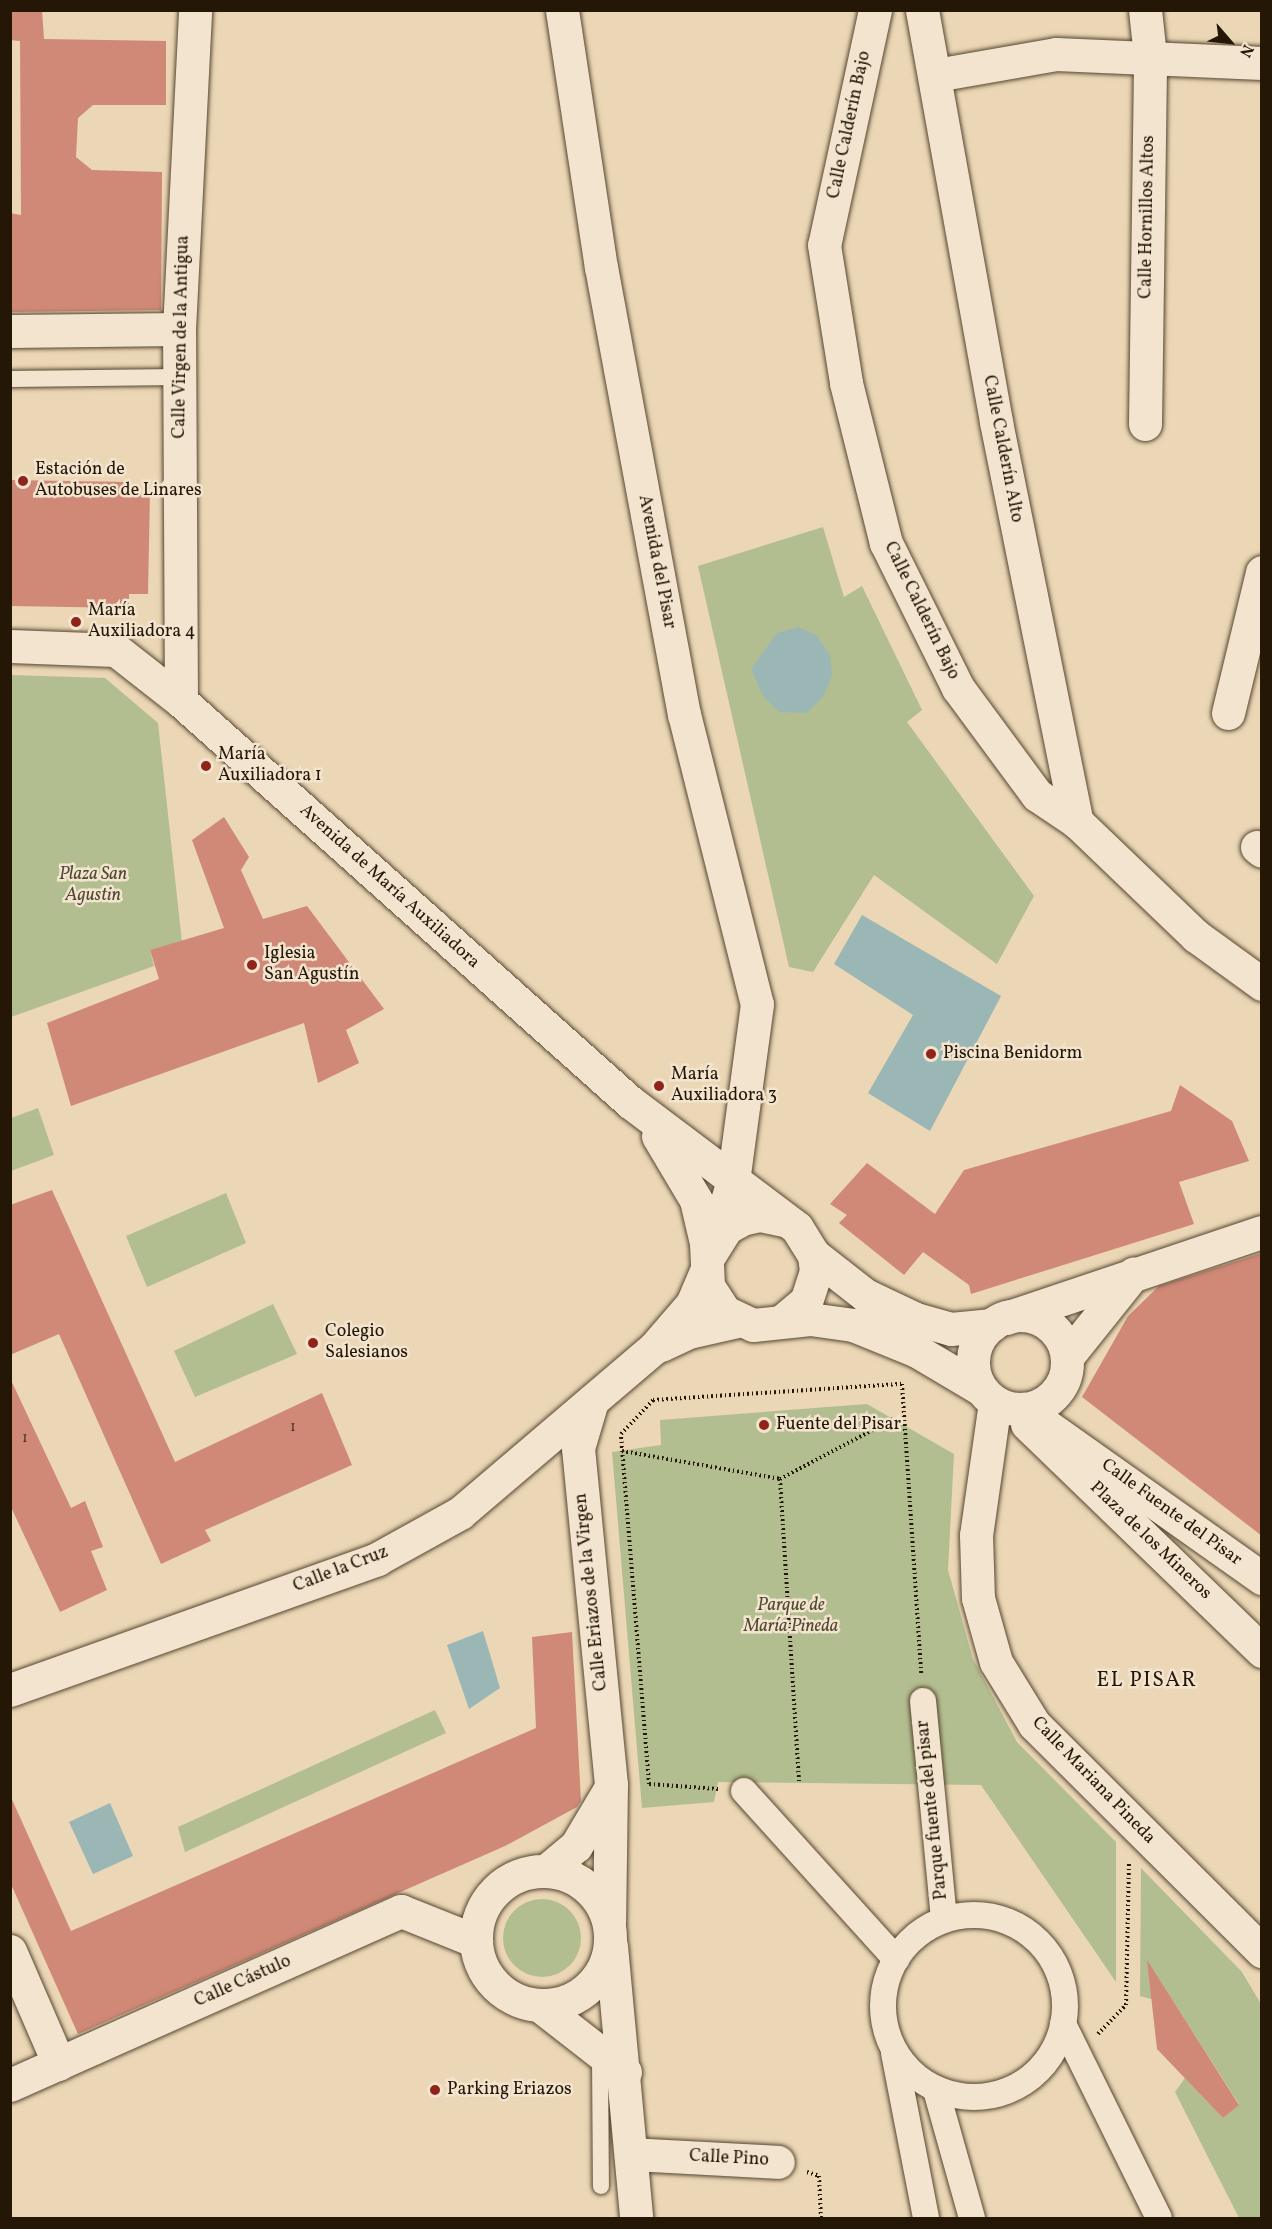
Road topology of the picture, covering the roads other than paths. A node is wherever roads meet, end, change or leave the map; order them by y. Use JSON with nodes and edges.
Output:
{"nodes":[{"id":1,"x":195,"y":10,"type":"edge"},
{"id":2,"x":562,"y":10,"type":"edge"},
{"id":3,"x":875,"y":10,"type":"edge"},
{"id":4,"x":922,"y":10,"type":"edge"},
{"id":5,"x":1145,"y":10,"type":"edge"},
{"id":6,"x":1150,"y":56,"type":"junction"},
{"id":7,"x":1262,"y":63,"type":"edge"},
{"id":8,"x":936,"y":75,"type":"junction"},
{"id":9,"x":179,"y":329,"type":"junction"},
{"id":10,"x":10,"y":331,"type":"edge"},
{"id":11,"x":179,"y":377,"type":"junction"},
{"id":12,"x":10,"y":379,"type":"edge"},
{"id":13,"x":1144,"y":424,"type":"dead end"},
{"id":14,"x":1260,"y":587,"type":"edge"},
{"id":15,"x":10,"y":646,"type":"edge"},
{"id":16,"x":181,"y":700,"type":"junction"},
{"id":17,"x":1228,"y":712,"type":"dead end"},
{"id":18,"x":1077,"y":822,"type":"junction"},
{"id":19,"x":1262,"y":984,"type":"edge"},
{"id":20,"x":630,"y":1102,"type":"junction"},
{"id":21,"x":745,"y":1109,"type":"junction"},
{"id":22,"x":694,"y":1151,"type":"junction"},
{"id":23,"x":733,"y":1181,"type":"junction"},
{"id":24,"x":783,"y":1220,"type":"junction"},
{"id":25,"x":1262,"y":1232,"type":"edge"},
{"id":26,"x":814,"y":1255,"type":"junction"},
{"id":27,"x":709,"y":1257,"type":"junction"},
{"id":28,"x":1135,"y":1272,"type":"junction"},
{"id":29,"x":738,"y":1321,"type":"junction"},
{"id":30,"x":782,"y":1321,"type":"junction"},
{"id":31,"x":999,"y":1321,"type":"junction"},
{"id":32,"x":654,"y":1348,"type":"junction"},
{"id":33,"x":1067,"y":1357,"type":"junction"},
{"id":34,"x":1058,"y":1391,"type":"junction"},
{"id":35,"x":592,"y":1401,"type":"junction"},
{"id":36,"x":1003,"y":1402,"type":"junction"},
{"id":37,"x":1080,"y":1448,"type":"junction"},
{"id":38,"x":1262,"y":1578,"type":"edge"},
{"id":39,"x":1262,"y":1651,"type":"edge"},
{"id":40,"x":10,"y":1690,"type":"edge"},
{"id":41,"x":922,"y":1701,"type":"road end"},
{"id":42,"x":611,"y":1785,"type":"junction"},
{"id":43,"x":744,"y":1791,"type":"road end"},
{"id":44,"x":546,"y":1871,"type":"junction"},
{"id":45,"x":944,"y":1920,"type":"junction"},
{"id":46,"x":610,"y":1932,"type":"junction"},
{"id":47,"x":476,"y":1941,"type":"junction"},
{"id":48,"x":10,"y":1951,"type":"edge"},
{"id":49,"x":1262,"y":1951,"type":"edge"},
{"id":50,"x":896,"y":1959,"type":"junction"},
{"id":51,"x":539,"y":2005,"type":"junction"},
{"id":52,"x":1063,"y":2024,"type":"junction"},
{"id":53,"x":893,"y":2050,"type":"junction"},
{"id":54,"x":612,"y":2062,"type":"junction"},
{"id":55,"x":58,"y":2064,"type":"junction"},
{"id":56,"x":10,"y":2085,"type":"edge"},
{"id":57,"x":936,"y":2090,"type":"junction"},
{"id":58,"x":631,"y":2154,"type":"junction"},
{"id":59,"x":778,"y":2162,"type":"road end"},
{"id":60,"x":602,"y":2186,"type":"dead end"},
{"id":61,"x":636,"y":2218,"type":"edge"},
{"id":62,"x":926,"y":2218,"type":"edge"},
{"id":63,"x":972,"y":2218,"type":"edge"},
{"id":64,"x":1160,"y":2218,"type":"edge"}],
"edges":[{"from":1,"to":9,"type":"street","name":"Calle Virgen de la Antigua"},
{"from":2,"to":21,"type":"street","name":"Avenida del Pisar"},
{"from":3,"to":18,"type":"street","name":"Calle Calderín Bajo"},
{"from":4,"to":8,"type":"street","name":"Calle Calderín Alto"},
{"from":5,"to":6,"type":"street","name":"Calle Hornillos Altos"},
{"from":6,"to":7,"type":"street"},
{"from":6,"to":8,"type":"street"},
{"from":6,"to":13,"type":"street","name":"Calle Hornillos Altos"},
{"from":8,"to":18,"type":"street","name":"Calle Calderín Alto"},
{"from":9,"to":10,"type":"street"},
{"from":9,"to":11,"type":"street","name":"Calle Virgen de la Antigua"},
{"from":11,"to":12,"type":"lane"},
{"from":11,"to":16,"type":"street","name":"Calle Virgen de la Antigua"},
{"from":14,"to":17,"type":"street"},
{"from":15,"to":16,"type":"street","name":"Avenida de María Auxiliadora"},
{"from":16,"to":20,"type":"street","name":"Avenida de María Auxiliadora"},
{"from":18,"to":19,"type":"street","name":"Calle Calderín Bajo"},
{"from":20,"to":22,"type":"street","name":"Avenida de María Auxiliadora"},
{"from":20,"to":27,"type":"street","name":"Avenida de María Auxiliadora"},
{"from":21,"to":22,"type":"street","name":"Avenida del Pisar"},
{"from":21,"to":23,"type":"street","name":"Avenida del Pisar"},
{"from":21,"to":24,"type":"street","name":"Avenida del Pisar"},
{"from":22,"to":23,"type":"street","name":"Avenida de María Auxiliadora"},
{"from":23,"to":24,"type":"street","name":"Avenida de María Auxiliadora"},
{"from":23,"to":27,"type":"street","name":"Avenida del Pisar"},
{"from":24,"to":26,"type":"street","name":"Avenida de María Auxiliadora"},
{"from":24,"to":27,"type":"street"},
{"from":25,"to":28,"type":"street"},
{"from":26,"to":30,"type":"street"},
{"from":26,"to":31,"type":"street","name":"Avenida de María Auxiliadora"},
{"from":27,"to":29,"type":"street","name":"Avenida de María Auxiliadora"},
{"from":27,"to":32,"type":"street","name":"Calle la Cruz"},
{"from":28,"to":31,"type":"street"},
{"from":28,"to":33,"type":"street"},
{"from":29,"to":30,"type":"street"},
{"from":29,"to":32,"type":"street","name":"Calle la Cruz"},
{"from":30,"to":36,"type":"street"},
{"from":31,"to":33,"type":"street"},
{"from":31,"to":36,"type":"street"},
{"from":32,"to":35,"type":"street","name":"Calle la Cruz"},
{"from":33,"to":34,"type":"street"},
{"from":34,"to":36,"type":"street"},
{"from":34,"to":37,"type":"street"},
{"from":35,"to":40,"type":"street","name":"Calle la Cruz"},
{"from":35,"to":42,"type":"street","name":"Calle Eriazos de la Virgen"},
{"from":36,"to":37,"type":"street","name":"Calle Fuente del Pisar"},
{"from":36,"to":39,"type":"street","name":"Plaza de los Mineros"},
{"from":36,"to":49,"type":"street","name":"Calle Mariana Pineda"},
{"from":37,"to":38,"type":"street","name":"Calle Fuente del Pisar"},
{"from":41,"to":45,"type":"street","name":"Parque fuente del pisar"},
{"from":42,"to":44,"type":"street"},
{"from":42,"to":46,"type":"street","name":"Calle Eriazos de la Virgen"},
{"from":43,"to":50,"type":"street"},
{"from":44,"to":46,"type":"street"},
{"from":44,"to":47,"type":"street"},
{"from":45,"to":50,"type":"street"},
{"from":45,"to":52,"type":"street"},
{"from":46,"to":51,"type":"street"},
{"from":46,"to":54,"type":"street","name":"Calle Eriazos de la Virgen"},
{"from":47,"to":51,"type":"street"},
{"from":47,"to":55,"type":"street","name":"Calle Cástulo"},
{"from":48,"to":55,"type":"street"},
{"from":50,"to":53,"type":"street"},
{"from":51,"to":54,"type":"street"},
{"from":52,"to":57,"type":"street"},
{"from":52,"to":64,"type":"street"},
{"from":53,"to":57,"type":"street"},
{"from":53,"to":62,"type":"street"},
{"from":54,"to":58,"type":"street","name":"Calle Eriazos de la Virgen"},
{"from":54,"to":60,"type":"lane"},
{"from":55,"to":56,"type":"street","name":"Calle Cástulo"},
{"from":57,"to":63,"type":"street"},
{"from":58,"to":59,"type":"street","name":"Calle Pino"},
{"from":58,"to":61,"type":"street","name":"Calle Eriazos de la Virgen"}]}
